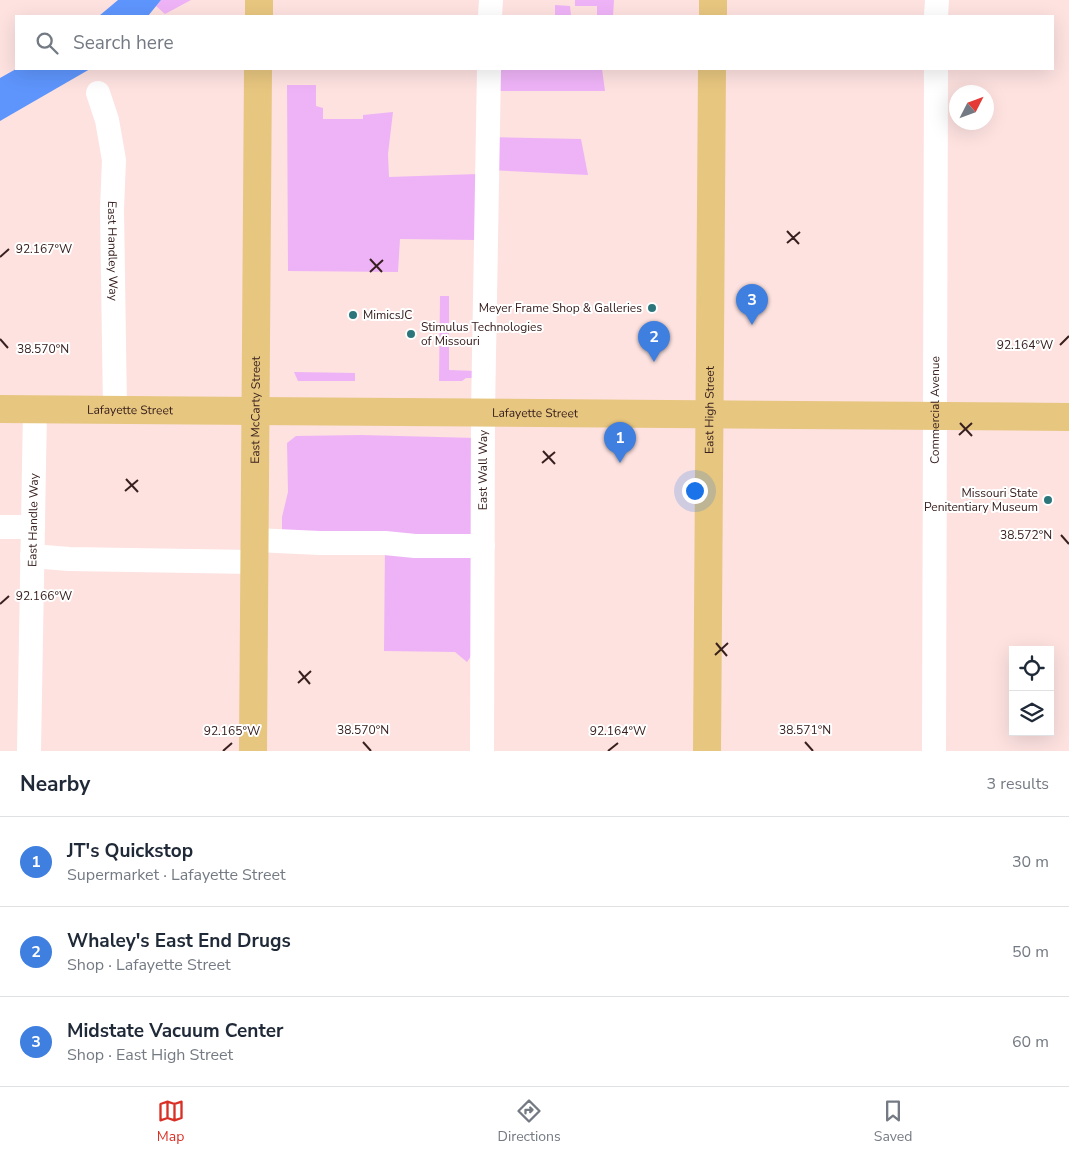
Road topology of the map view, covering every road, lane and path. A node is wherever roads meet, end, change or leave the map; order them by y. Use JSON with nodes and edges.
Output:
{"nodes":[{"id":1,"x":259,"y":0,"type":"edge"},
{"id":2,"x":491,"y":0,"type":"edge"},
{"id":3,"x":713,"y":0,"type":"edge"},
{"id":4,"x":936,"y":0,"type":"edge"},
{"id":5,"x":259,"y":15,"type":"edge"},
{"id":6,"x":490,"y":15,"type":"edge"},
{"id":7,"x":713,"y":15,"type":"edge"},
{"id":8,"x":936,"y":15,"type":"edge"},
{"id":9,"x":258,"y":70,"type":"edge"},
{"id":10,"x":490,"y":70,"type":"edge"},
{"id":11,"x":712,"y":70,"type":"edge"},
{"id":12,"x":936,"y":70,"type":"edge"},
{"id":13,"x":98,"y":93,"type":"dead end"},
{"id":14,"x":0,"y":409,"type":"edge"},
{"id":15,"x":35,"y":409,"type":"junction"},
{"id":16,"x":115,"y":410,"type":"junction"},
{"id":17,"x":256,"y":411,"type":"junction"},
{"id":18,"x":483,"y":413,"type":"junction"},
{"id":19,"x":709,"y":414,"type":"junction"},
{"id":20,"x":935,"y":416,"type":"junction"},
{"id":21,"x":1069,"y":417,"type":"edge"},
{"id":22,"x":0,"y":527,"type":"edge"},
{"id":23,"x":33,"y":527,"type":"junction"},
{"id":24,"x":483,"y":546,"type":"junction"},
{"id":25,"x":254,"y":551,"type":"junction"},
{"id":26,"x":32,"y":556,"type":"junction"},
{"id":27,"x":29,"y":751,"type":"edge"},
{"id":28,"x":253,"y":751,"type":"edge"},
{"id":29,"x":482,"y":751,"type":"edge"},
{"id":30,"x":707,"y":751,"type":"edge"},
{"id":31,"x":934,"y":751,"type":"edge"}],
"edges":[{"from":1,"to":5,"type":"main road"},
{"from":2,"to":6,"type":"lane"},
{"from":3,"to":7,"type":"main road"},
{"from":4,"to":8,"type":"lane"},
{"from":9,"to":17,"type":"main road","name":"East McCarty Street"},
{"from":10,"to":18,"type":"lane","name":"East Wall Way"},
{"from":11,"to":19,"type":"main road","name":"East High Street"},
{"from":12,"to":20,"type":"lane","name":"Commercial Avenue"},
{"from":13,"to":16,"type":"lane","name":"East Handley Way"},
{"from":14,"to":15,"type":"main road","name":"Lafayette Street"},
{"from":15,"to":16,"type":"main road","name":"Lafayette Street"},
{"from":15,"to":23,"type":"lane","name":"East Handle Way"},
{"from":16,"to":17,"type":"main road","name":"Lafayette Street"},
{"from":17,"to":18,"type":"main road","name":"Lafayette Street"},
{"from":17,"to":25,"type":"main road","name":"East McCarty Street"},
{"from":18,"to":19,"type":"main road","name":"Lafayette Street"},
{"from":18,"to":24,"type":"lane","name":"East Wall Way"},
{"from":19,"to":20,"type":"main road","name":"Lafayette Street"},
{"from":19,"to":30,"type":"main road","name":"East High Street"},
{"from":20,"to":21,"type":"main road","name":"Lafayette Street"},
{"from":20,"to":31,"type":"lane","name":"Commercial Avenue"},
{"from":22,"to":23,"type":"lane"},
{"from":23,"to":26,"type":"lane","name":"East Handle Way"},
{"from":24,"to":25,"type":"lane"},
{"from":24,"to":29,"type":"lane","name":"East Wall Way"},
{"from":25,"to":26,"type":"lane"},
{"from":25,"to":28,"type":"main road","name":"East McCarty Street"},
{"from":26,"to":27,"type":"lane","name":"East Handle Way"}]}
